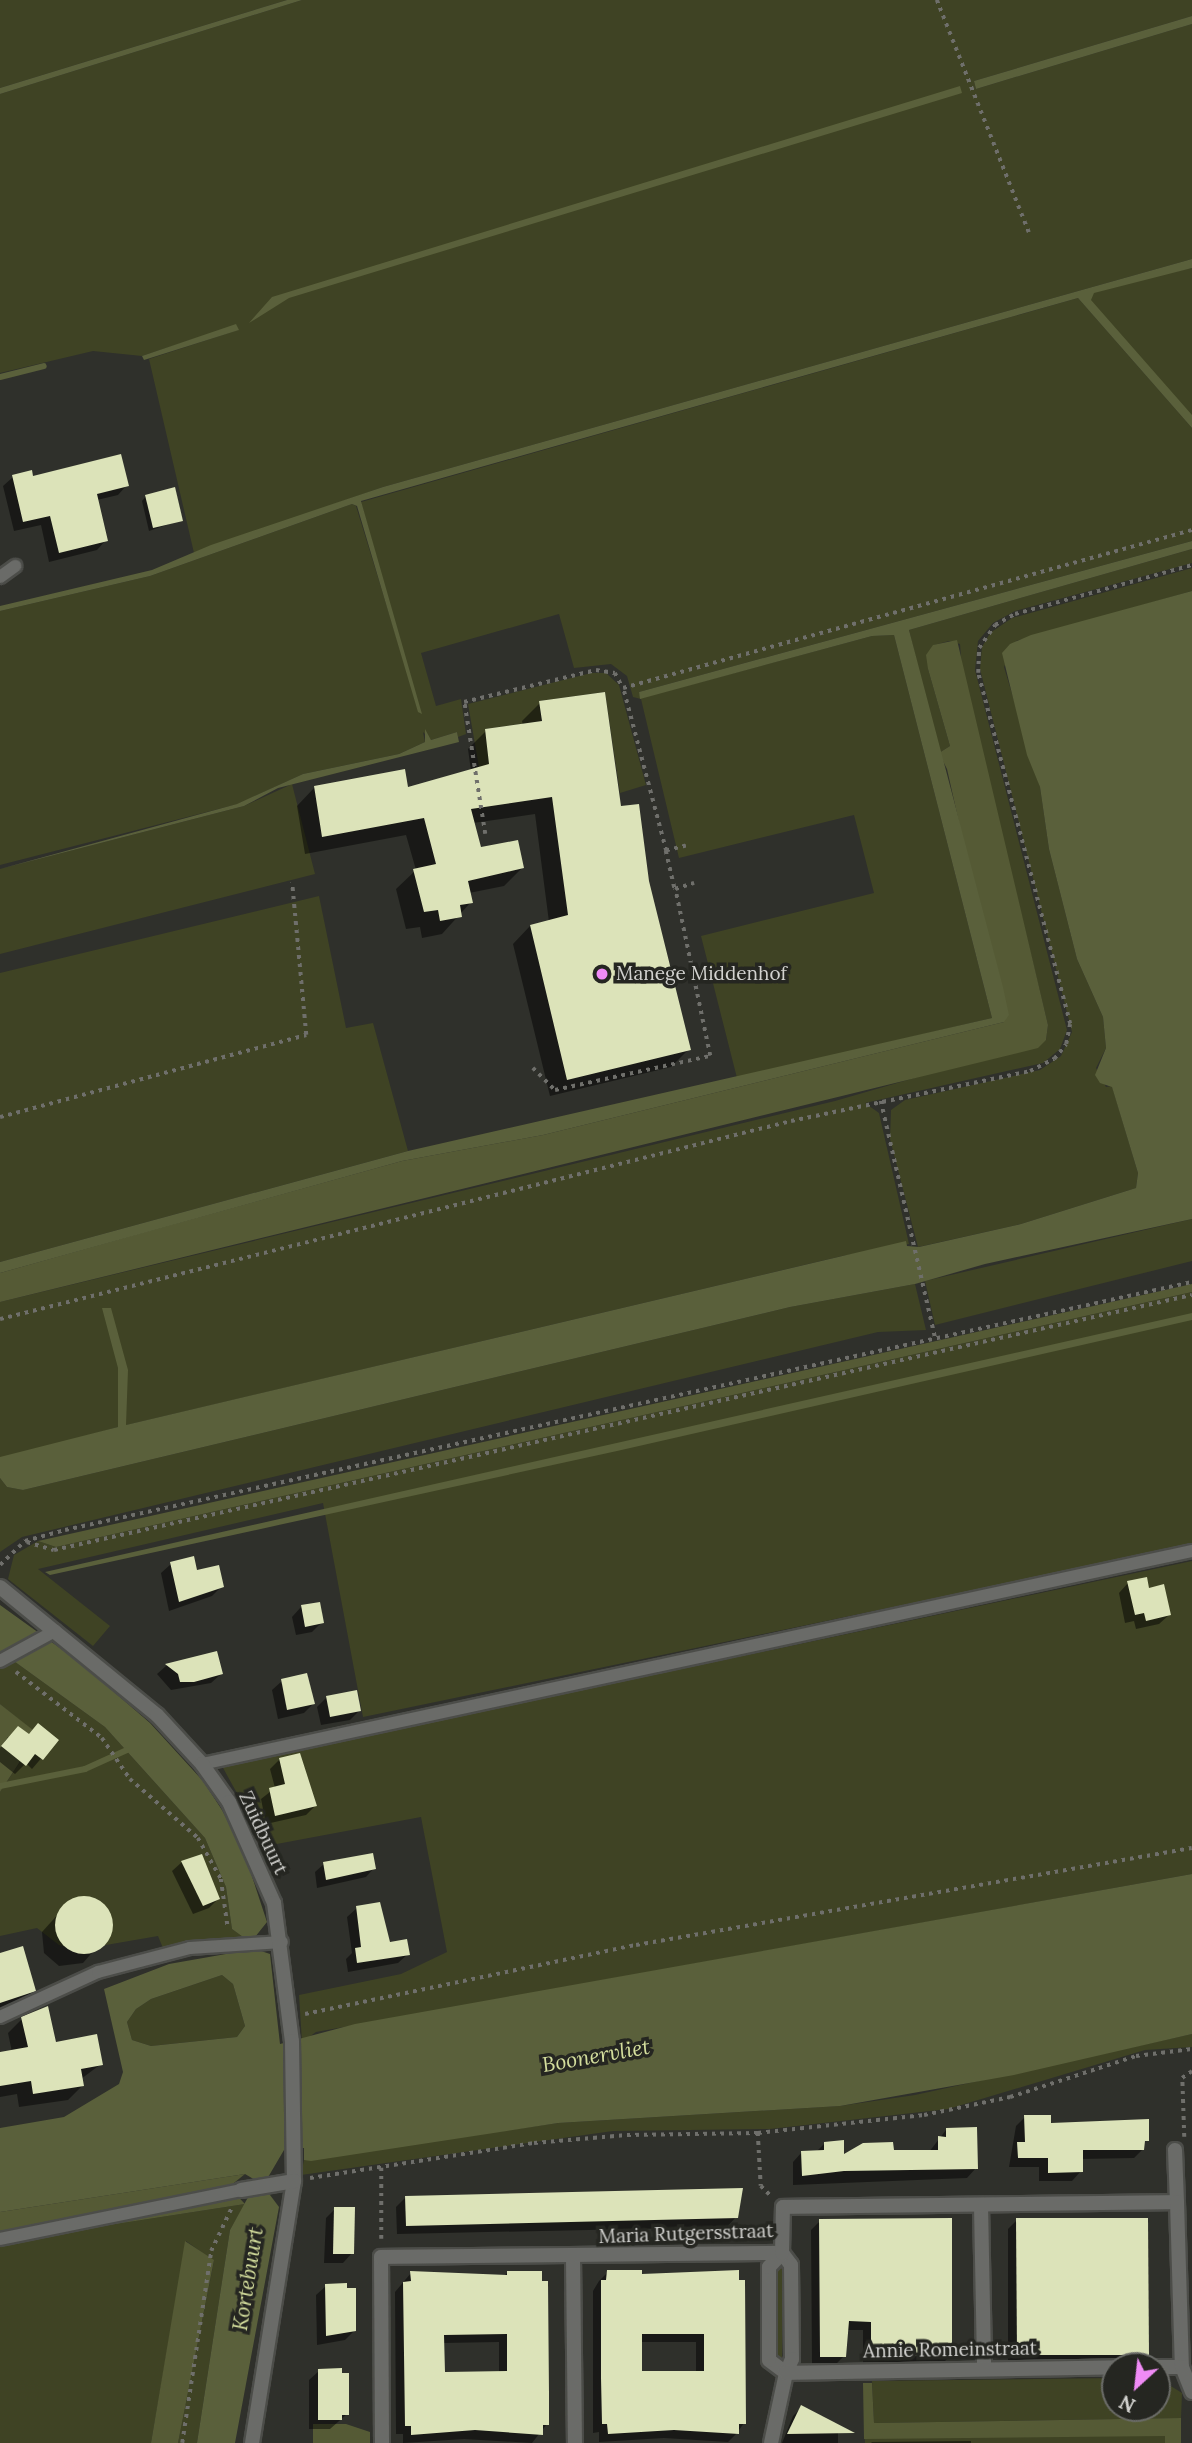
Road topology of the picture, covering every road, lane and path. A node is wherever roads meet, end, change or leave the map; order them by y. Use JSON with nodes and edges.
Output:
{"nodes":[{"id":1,"x":937,"y":0,"type":"edge"},
{"id":2,"x":1029,"y":232,"type":"dead end"},
{"id":3,"x":1192,"y":530,"type":"edge"},
{"id":4,"x":1192,"y":565,"type":"edge"},
{"id":5,"x":15,"y":566,"type":"dead end"},
{"id":6,"x":0,"y":577,"type":"edge"},
{"id":7,"x":623,"y":688,"type":"junction"},
{"id":8,"x":485,"y":834,"type":"dead end"},
{"id":9,"x":686,"y":846,"type":"dead end"},
{"id":10,"x":666,"y":851,"type":"junction"},
{"id":11,"x":292,"y":883,"type":"dead end"},
{"id":12,"x":694,"y":883,"type":"dead end"},
{"id":13,"x":675,"y":889,"type":"junction"},
{"id":14,"x":533,"y":1068,"type":"dead end"},
{"id":15,"x":881,"y":1101,"type":"junction"},
{"id":16,"x":0,"y":1117,"type":"edge"},
{"id":17,"x":1192,"y":1282,"type":"edge"},
{"id":18,"x":1192,"y":1295,"type":"edge"},
{"id":19,"x":0,"y":1319,"type":"edge"},
{"id":20,"x":935,"y":1337,"type":"junction"},
{"id":21,"x":25,"y":1541,"type":"junction"},
{"id":22,"x":1192,"y":1550,"type":"edge"},
{"id":23,"x":0,"y":1565,"type":"edge"},
{"id":24,"x":0,"y":1587,"type":"edge"},
{"id":25,"x":50,"y":1634,"type":"junction"},
{"id":26,"x":2,"y":1660,"type":"edge"},
{"id":27,"x":202,"y":1764,"type":"junction"},
{"id":28,"x":1192,"y":1848,"type":"edge"},
{"id":29,"x":282,"y":1942,"type":"junction"},
{"id":30,"x":234,"y":1944,"type":"junction"},
{"id":31,"x":0,"y":2017,"type":"edge"},
{"id":32,"x":289,"y":2017,"type":"junction"},
{"id":33,"x":1192,"y":2049,"type":"edge"},
{"id":34,"x":1192,"y":2071,"type":"edge"},
{"id":35,"x":758,"y":2133,"type":"junction"},
{"id":36,"x":1175,"y":2150,"type":"joint"},
{"id":37,"x":381,"y":2168,"type":"junction"},
{"id":38,"x":294,"y":2181,"type":"junction"},
{"id":39,"x":761,"y":2186,"type":"dead end"},
{"id":40,"x":255,"y":2187,"type":"junction"},
{"id":41,"x":1177,"y":2202,"type":"junction"},
{"id":42,"x":981,"y":2205,"type":"junction"},
{"id":43,"x":382,"y":2221,"type":"dead end"},
{"id":44,"x":0,"y":2239,"type":"edge"},
{"id":45,"x":782,"y":2253,"type":"junction"},
{"id":46,"x":573,"y":2256,"type":"junction"},
{"id":47,"x":1101,"y":2367,"type":"edge"},
{"id":48,"x":1171,"y":2367,"type":"edge"},
{"id":49,"x":1182,"y":2367,"type":"junction"},
{"id":50,"x":984,"y":2368,"type":"junction"},
{"id":51,"x":786,"y":2373,"type":"junction"},
{"id":52,"x":1192,"y":2392,"type":"edge"},
{"id":53,"x":182,"y":2443,"type":"edge"},
{"id":54,"x":252,"y":2443,"type":"edge"},
{"id":55,"x":382,"y":2443,"type":"edge"},
{"id":56,"x":575,"y":2443,"type":"edge"},
{"id":57,"x":771,"y":2443,"type":"edge"}],
"edges":[{"from":1,"to":2,"type":"path"},
{"from":3,"to":7,"type":"path"},
{"from":4,"to":15,"type":"path"},
{"from":5,"to":6,"type":"lane"},
{"from":7,"to":8,"type":"path"},
{"from":7,"to":10,"type":"path"},
{"from":9,"to":10,"type":"path"},
{"from":10,"to":13,"type":"path"},
{"from":11,"to":16,"type":"path"},
{"from":12,"to":13,"type":"path"},
{"from":13,"to":14,"type":"path"},
{"from":15,"to":19,"type":"path"},
{"from":15,"to":20,"type":"path"},
{"from":17,"to":20,"type":"path"},
{"from":18,"to":21,"type":"path"},
{"from":20,"to":21,"type":"path"},
{"from":21,"to":23,"type":"path"},
{"from":22,"to":27,"type":"lane"},
{"from":24,"to":25,"type":"street","name":"Zuidbuurt"},
{"from":25,"to":26,"type":"lane"},
{"from":25,"to":27,"type":"street","name":"Zuidbuurt"},
{"from":26,"to":30,"type":"path"},
{"from":27,"to":29,"type":"street","name":"Zuidbuurt"},
{"from":28,"to":32,"type":"path"},
{"from":29,"to":30,"type":"lane"},
{"from":29,"to":32,"type":"street","name":"Zuidbuurt"},
{"from":30,"to":31,"type":"lane"},
{"from":32,"to":38,"type":"street","name":"Zuidbuurt"},
{"from":33,"to":35,"type":"path"},
{"from":34,"to":36,"type":"path"},
{"from":35,"to":37,"type":"path"},
{"from":35,"to":39,"type":"path"},
{"from":36,"to":41,"type":"street"},
{"from":37,"to":38,"type":"path"},
{"from":37,"to":43,"type":"path"},
{"from":38,"to":40,"type":"street"},
{"from":38,"to":54,"type":"street"},
{"from":40,"to":44,"type":"lane"},
{"from":40,"to":53,"type":"path"},
{"from":41,"to":42,"type":"street","name":"Maria Rutgersstraat"},
{"from":41,"to":49,"type":"street"},
{"from":42,"to":45,"type":"street","name":"Maria Rutgersstraat"},
{"from":42,"to":50,"type":"street"},
{"from":45,"to":46,"type":"street","name":"Maria Rutgersstraat"},
{"from":45,"to":51,"type":"street"},
{"from":45,"to":51,"type":"street"},
{"from":46,"to":55,"type":"street","name":"Maria Rutgersstraat"},
{"from":46,"to":56,"type":"street"},
{"from":47,"to":50,"type":"street","name":"Annie Romeinstraat"},
{"from":48,"to":49,"type":"street"},
{"from":49,"to":52,"type":"street"},
{"from":50,"to":51,"type":"street","name":"Annie Romeinstraat"},
{"from":51,"to":57,"type":"street"}]}
